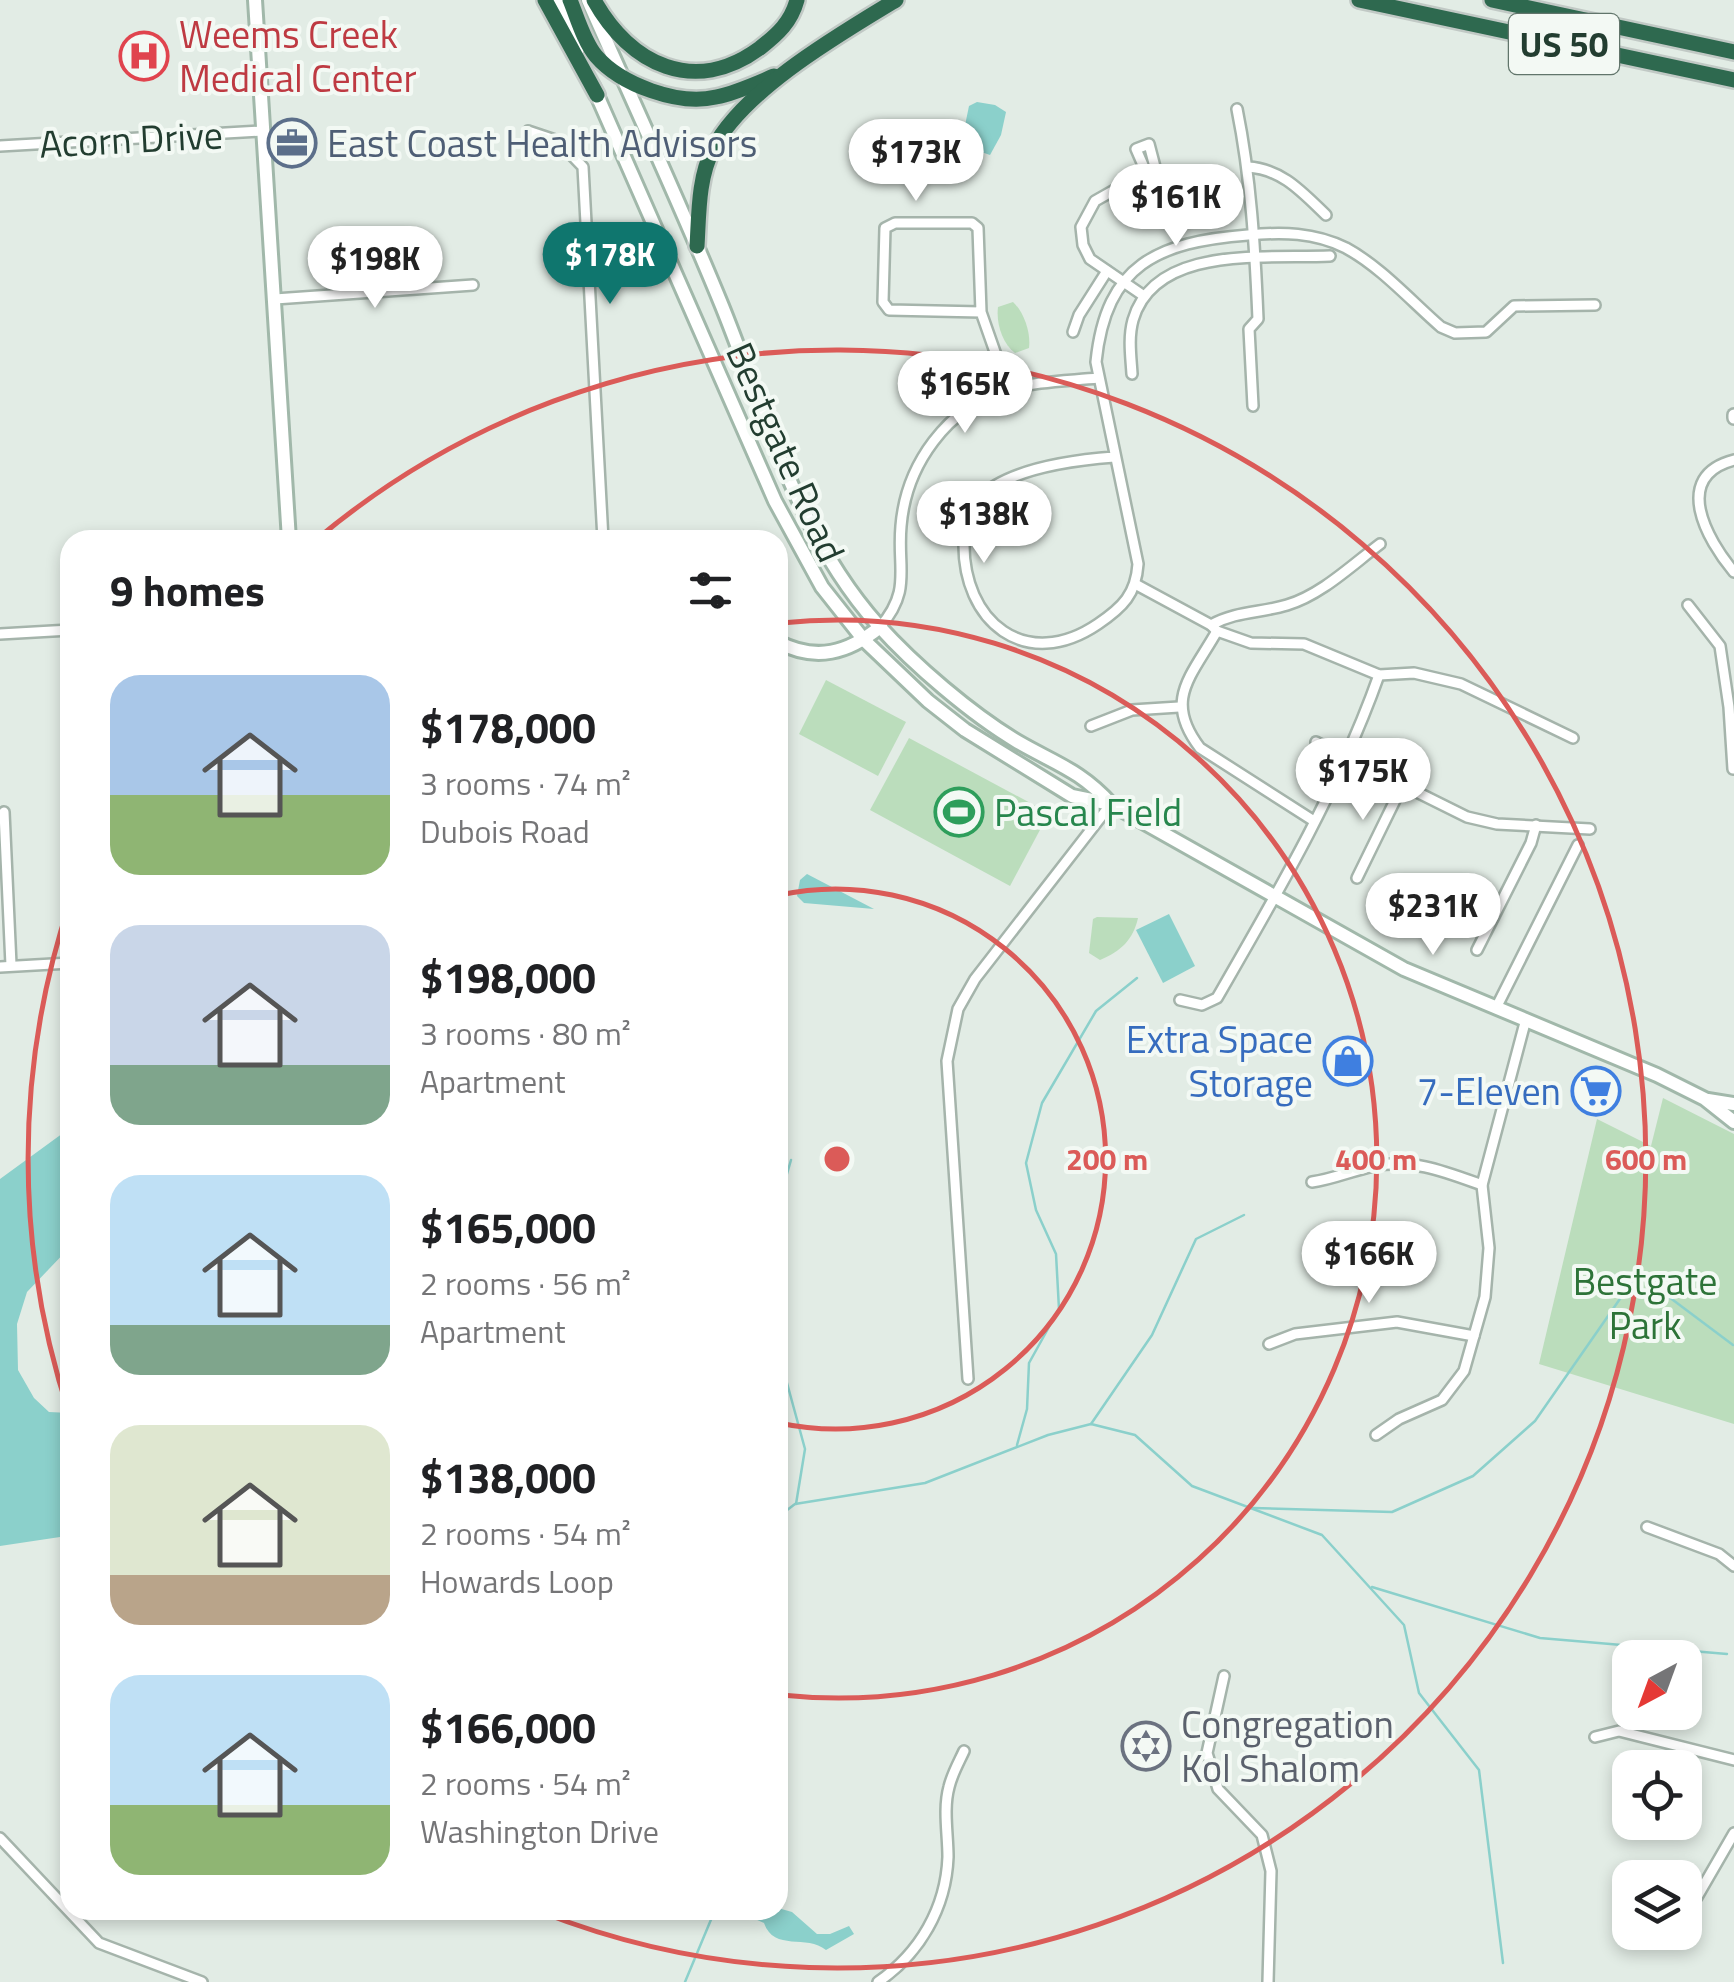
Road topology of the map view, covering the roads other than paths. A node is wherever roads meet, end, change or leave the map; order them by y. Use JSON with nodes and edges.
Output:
{"nodes":[{"id":1,"x":255,"y":0,"type":"edge"},
{"id":2,"x":546,"y":0,"type":"edge"},
{"id":3,"x":558,"y":0,"type":"edge"},
{"id":4,"x":570,"y":0,"type":"edge"},
{"id":5,"x":591,"y":0,"type":"edge"},
{"id":6,"x":797,"y":0,"type":"edge"},
{"id":7,"x":896,"y":0,"type":"edge"},
{"id":8,"x":1360,"y":0,"type":"edge"},
{"id":9,"x":1492,"y":0,"type":"edge"},
{"id":10,"x":1734,"y":52,"type":"edge"},
{"id":11,"x":792,"y":69,"type":"junction"},
{"id":12,"x":621,"y":76,"type":"junction"},
{"id":13,"x":1734,"y":80,"type":"edge"},
{"id":14,"x":597,"y":95,"type":"junction"},
{"id":15,"x":1237,"y":109,"type":"dead end"},
{"id":16,"x":262,"y":131,"type":"junction"},
{"id":17,"x":528,"y":131,"type":"dead end"},
{"id":18,"x":0,"y":146,"type":"edge"},
{"id":19,"x":1248,"y":166,"type":"junction"},
{"id":20,"x":1146,"y":172,"type":"dead end"},
{"id":21,"x":1326,"y":214,"type":"dead end"},
{"id":22,"x":1252,"y":235,"type":"junction"},
{"id":23,"x":697,"y":246,"type":"junction"},
{"id":24,"x":1330,"y":256,"type":"dead end"},
{"id":25,"x":1256,"y":260,"type":"junction"},
{"id":26,"x":1107,"y":271,"type":"junction"},
{"id":27,"x":1124,"y":282,"type":"junction"},
{"id":28,"x":473,"y":286,"type":"dead end"},
{"id":29,"x":1144,"y":296,"type":"junction"},
{"id":30,"x":275,"y":298,"type":"junction"},
{"id":31,"x":1595,"y":305,"type":"dead end"},
{"id":32,"x":981,"y":312,"type":"junction"},
{"id":33,"x":1073,"y":332,"type":"dead end"},
{"id":34,"x":1132,"y":374,"type":"dead end"},
{"id":35,"x":1098,"y":378,"type":"junction"},
{"id":36,"x":1008,"y":390,"type":"junction"},
{"id":37,"x":1253,"y":406,"type":"dead end"},
{"id":38,"x":1114,"y":457,"type":"junction"},
{"id":39,"x":1734,"y":460,"type":"edge"},
{"id":40,"x":288,"y":530,"type":"edge"},
{"id":41,"x":602,"y":530,"type":"edge"},
{"id":42,"x":1380,"y":544,"type":"dead end"},
{"id":43,"x":1734,"y":572,"type":"edge"},
{"id":44,"x":1137,"y":585,"type":"junction"},
{"id":45,"x":1688,"y":604,"type":"dead end"},
{"id":46,"x":880,"y":627,"type":"junction"},
{"id":47,"x":1214,"y":628,"type":"junction"},
{"id":48,"x":60,"y":631,"type":"edge"},
{"id":49,"x":0,"y":634,"type":"edge"},
{"id":50,"x":864,"y":640,"type":"junction"},
{"id":51,"x":1734,"y":640,"type":"edge"},
{"id":52,"x":788,"y":645,"type":"edge"},
{"id":53,"x":1720,"y":646,"type":"junction"},
{"id":54,"x":1379,"y":675,"type":"junction"},
{"id":55,"x":1180,"y":708,"type":"junction"},
{"id":56,"x":1091,"y":726,"type":"dead end"},
{"id":57,"x":1573,"y":738,"type":"dead end"},
{"id":58,"x":1316,"y":742,"type":"dead end"},
{"id":59,"x":1347,"y":755,"type":"junction"},
{"id":60,"x":1732,"y":769,"type":"edge"},
{"id":61,"x":1403,"y":784,"type":"junction"},
{"id":62,"x":1111,"y":804,"type":"junction"},
{"id":63,"x":4,"y":812,"type":"dead end"},
{"id":64,"x":1314,"y":821,"type":"junction"},
{"id":65,"x":1536,"y":825,"type":"junction"},
{"id":66,"x":1590,"y":829,"type":"dead end"},
{"id":67,"x":1578,"y":845,"type":"dead end"},
{"id":68,"x":1357,"y":878,"type":"dead end"},
{"id":69,"x":1275,"y":898,"type":"junction"},
{"id":70,"x":1477,"y":950,"type":"dead end"},
{"id":71,"x":60,"y":963,"type":"edge"},
{"id":72,"x":5,"y":966,"type":"edge"},
{"id":73,"x":1180,"y":1000,"type":"dead end"},
{"id":74,"x":1496,"y":1008,"type":"junction"},
{"id":75,"x":1526,"y":1018,"type":"junction"},
{"id":76,"x":1705,"y":1099,"type":"junction"},
{"id":77,"x":1734,"y":1104,"type":"edge"},
{"id":78,"x":1734,"y":1122,"type":"edge"},
{"id":79,"x":1312,"y":1182,"type":"dead end"},
{"id":80,"x":1482,"y":1186,"type":"junction"},
{"id":81,"x":1474,"y":1336,"type":"junction"},
{"id":82,"x":1269,"y":1344,"type":"dead end"},
{"id":83,"x":968,"y":1379,"type":"dead end"},
{"id":84,"x":1376,"y":1436,"type":"dead end"},
{"id":85,"x":1647,"y":1528,"type":"dead end"},
{"id":86,"x":1734,"y":1566,"type":"edge"},
{"id":87,"x":1224,"y":1676,"type":"dead end"},
{"id":88,"x":1595,"y":1737,"type":"dead end"},
{"id":89,"x":964,"y":1751,"type":"dead end"},
{"id":90,"x":1734,"y":1760,"type":"edge"},
{"id":91,"x":1734,"y":1833,"type":"edge"},
{"id":92,"x":0,"y":1838,"type":"edge"},
{"id":93,"x":1702,"y":1888,"type":"edge"},
{"id":94,"x":60,"y":1902,"type":"edge"},
{"id":95,"x":77,"y":1920,"type":"edge"},
{"id":96,"x":202,"y":1982,"type":"edge"},
{"id":97,"x":878,"y":1982,"type":"edge"},
{"id":98,"x":1268,"y":1982,"type":"edge"}],
"edges":[{"from":1,"to":16,"type":"main road"},
{"from":2,"to":14,"type":"highway"},
{"from":3,"to":14,"type":"main road","name":"Bestgate Road"},
{"from":4,"to":12,"type":"highway"},
{"from":5,"to":6,"type":"highway"},
{"from":5,"to":12,"type":"main road","name":"Bestgate Road"},
{"from":7,"to":11,"type":"highway"},
{"from":8,"to":13,"type":"highway","number":"US 50"},
{"from":9,"to":10,"type":"highway","number":"US 50"},
{"from":11,"to":12,"type":"highway"},
{"from":11,"to":23,"type":"highway"},
{"from":12,"to":23,"type":"main road","name":"Bestgate Road"},
{"from":14,"to":50,"type":"main road","name":"Bestgate Road"},
{"from":15,"to":19,"type":"street"},
{"from":16,"to":18,"type":"street","name":"Acorn Drive"},
{"from":16,"to":30,"type":"main road"},
{"from":17,"to":41,"type":"street"},
{"from":19,"to":21,"type":"street"},
{"from":19,"to":22,"type":"street"},
{"from":20,"to":26,"type":"street"},
{"from":22,"to":25,"type":"street"},
{"from":22,"to":27,"type":"street"},
{"from":22,"to":31,"type":"street"},
{"from":23,"to":46,"type":"main road","name":"Bestgate Road"},
{"from":24,"to":25,"type":"street"},
{"from":25,"to":29,"type":"street"},
{"from":25,"to":37,"type":"street"},
{"from":26,"to":27,"type":"street"},
{"from":26,"to":33,"type":"street"},
{"from":27,"to":29,"type":"street"},
{"from":27,"to":35,"type":"street"},
{"from":28,"to":30,"type":"street"},
{"from":29,"to":34,"type":"street"},
{"from":30,"to":40,"type":"main road"},
{"from":32,"to":32,"type":"street"},
{"from":32,"to":36,"type":"street"},
{"from":35,"to":36,"type":"street"},
{"from":35,"to":38,"type":"street"},
{"from":36,"to":46,"type":"street"},
{"from":38,"to":44,"type":"street"},
{"from":38,"to":44,"type":"street"},
{"from":39,"to":43,"type":"street"},
{"from":42,"to":47,"type":"street"},
{"from":44,"to":47,"type":"street"},
{"from":45,"to":53,"type":"street"},
{"from":46,"to":50,"type":"main road"},
{"from":46,"to":62,"type":"main road","name":"Bestgate Road"},
{"from":47,"to":54,"type":"street"},
{"from":47,"to":55,"type":"street"},
{"from":48,"to":49,"type":"street"},
{"from":50,"to":52,"type":"main road"},
{"from":50,"to":62,"type":"main road","name":"Bestgate Road"},
{"from":51,"to":53,"type":"street"},
{"from":53,"to":60,"type":"street"},
{"from":54,"to":57,"type":"street"},
{"from":54,"to":59,"type":"street"},
{"from":55,"to":56,"type":"street"},
{"from":55,"to":64,"type":"street"},
{"from":58,"to":59,"type":"street"},
{"from":59,"to":61,"type":"street"},
{"from":59,"to":64,"type":"street"},
{"from":61,"to":65,"type":"street"},
{"from":61,"to":68,"type":"street"},
{"from":62,"to":69,"type":"main road","name":"Bestgate Road"},
{"from":62,"to":83,"type":"street"},
{"from":63,"to":72,"type":"street"},
{"from":64,"to":69,"type":"street"},
{"from":65,"to":66,"type":"street"},
{"from":65,"to":70,"type":"street"},
{"from":67,"to":74,"type":"street"},
{"from":69,"to":73,"type":"street"},
{"from":69,"to":74,"type":"main road","name":"Bestgate Road"},
{"from":71,"to":72,"type":"street"},
{"from":74,"to":75,"type":"main road","name":"Bestgate Road"},
{"from":75,"to":76,"type":"main road","name":"Bestgate Road"},
{"from":75,"to":80,"type":"street"},
{"from":76,"to":77,"type":"main road","name":"Bestgate Road"},
{"from":76,"to":78,"type":"main road","name":"Bestgate Road"},
{"from":79,"to":80,"type":"street"},
{"from":80,"to":81,"type":"street"},
{"from":81,"to":82,"type":"street"},
{"from":81,"to":84,"type":"street"},
{"from":85,"to":86,"type":"street"},
{"from":87,"to":98,"type":"street"},
{"from":88,"to":90,"type":"street"},
{"from":89,"to":97,"type":"street"},
{"from":91,"to":93,"type":"street"},
{"from":92,"to":94,"type":"street"},
{"from":95,"to":96,"type":"street"}]}
